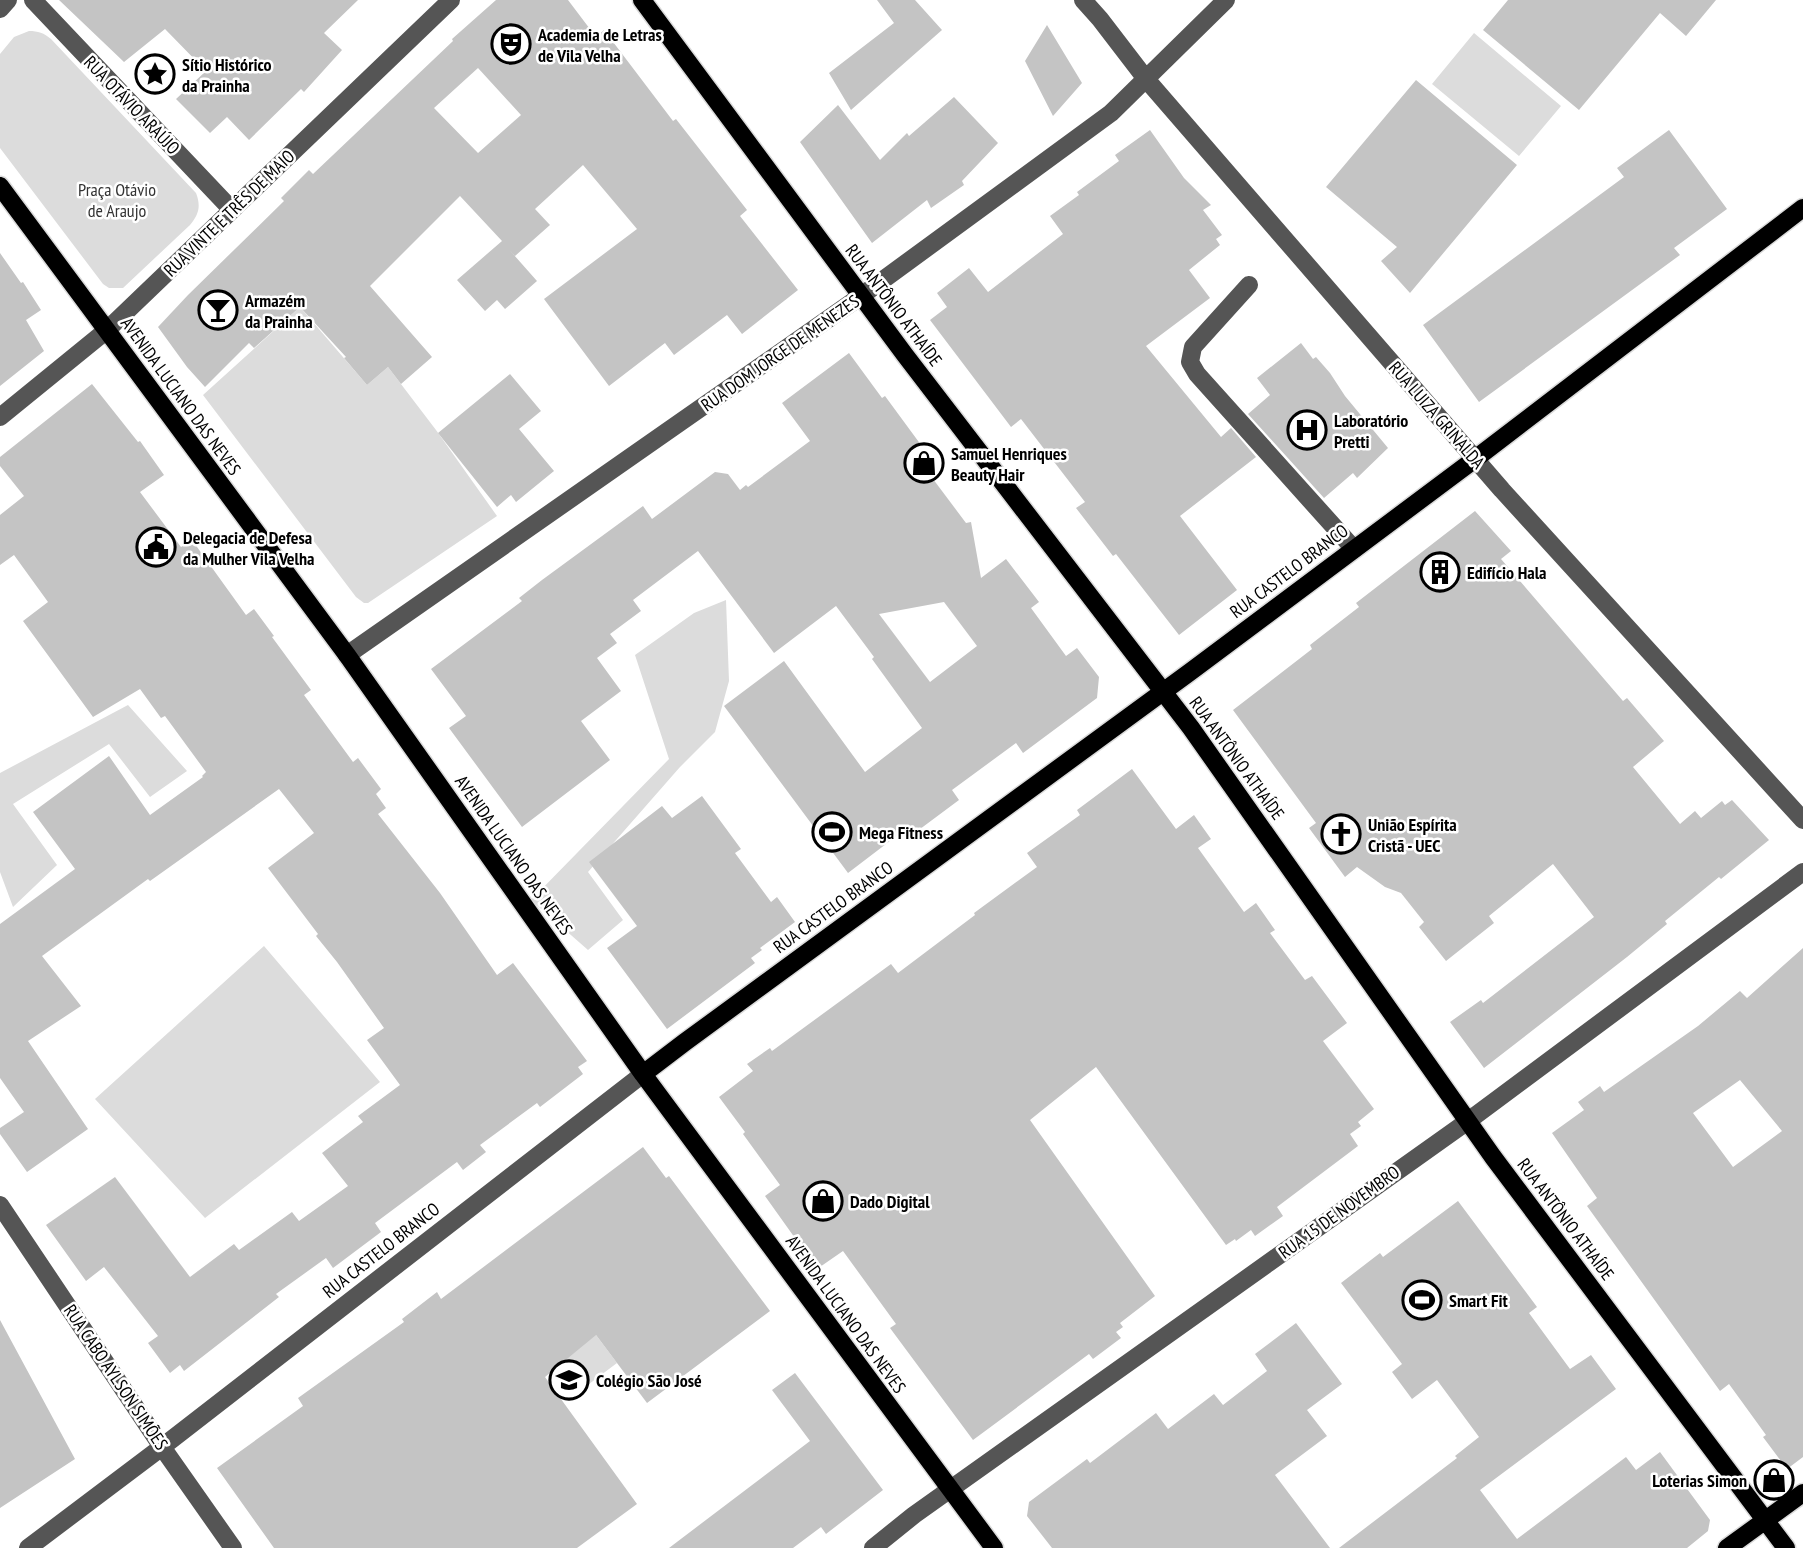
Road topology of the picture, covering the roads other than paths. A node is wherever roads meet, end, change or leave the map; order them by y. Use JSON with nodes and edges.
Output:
{"nodes":[{"id":1,"x":8,"y":0,"type":"edge"},
{"id":2,"x":33,"y":0,"type":"edge"},
{"id":3,"x":451,"y":0,"type":"edge"},
{"id":4,"x":642,"y":0,"type":"edge"},
{"id":5,"x":1083,"y":0,"type":"edge"},
{"id":6,"x":1226,"y":0,"type":"edge"},
{"id":7,"x":0,"y":9,"type":"edge"},
{"id":8,"x":1146,"y":79,"type":"junction"},
{"id":9,"x":0,"y":186,"type":"edge"},
{"id":10,"x":1803,"y":208,"type":"edge"},
{"id":11,"x":232,"y":210,"type":"junction"},
{"id":12,"x":1249,"y":285,"type":"dead end"},
{"id":13,"x":861,"y":296,"type":"junction"},
{"id":14,"x":107,"y":330,"type":"junction"},
{"id":15,"x":0,"y":417,"type":"edge"},
{"id":16,"x":1475,"y":459,"type":"junction"},
{"id":17,"x":1354,"y":549,"type":"junction"},
{"id":18,"x":347,"y":655,"type":"junction"},
{"id":19,"x":1163,"y":691,"type":"junction"},
{"id":20,"x":1803,"y":820,"type":"edge"},
{"id":21,"x":1803,"y":872,"type":"edge"},
{"id":22,"x":643,"y":1074,"type":"junction"},
{"id":23,"x":1468,"y":1121,"type":"junction"},
{"id":24,"x":0,"y":1205,"type":"edge"},
{"id":25,"x":163,"y":1447,"type":"junction"},
{"id":26,"x":950,"y":1489,"type":"junction"},
{"id":27,"x":1803,"y":1493,"type":"edge"},
{"id":28,"x":1765,"y":1520,"type":"junction"},
{"id":29,"x":28,"y":1548,"type":"edge"},
{"id":30,"x":233,"y":1548,"type":"edge"},
{"id":31,"x":873,"y":1548,"type":"edge"},
{"id":32,"x":994,"y":1548,"type":"edge"},
{"id":33,"x":1727,"y":1548,"type":"edge"},
{"id":34,"x":1786,"y":1548,"type":"edge"}],
"edges":[{"from":1,"to":7,"type":"street"},
{"from":2,"to":11,"type":"street","name":"RUA OTÁVIO ARAÚJO"},
{"from":3,"to":11,"type":"street","name":"RUA VINTE E TRÊS DE MAIO"},
{"from":4,"to":13,"type":"main road","name":"RUA ANTÔNIO ATHAÍDE"},
{"from":5,"to":8,"type":"street","name":"RUA LUIZA GRINALDA"},
{"from":6,"to":8,"type":"street","name":"RUA DOM JORGE DE MENEZES"},
{"from":8,"to":13,"type":"street","name":"RUA DOM JORGE DE MENEZES"},
{"from":8,"to":16,"type":"street","name":"RUA LUIZA GRINALDA"},
{"from":9,"to":14,"type":"main road","name":"AVENIDA LUCIANO DAS NEVES"},
{"from":10,"to":16,"type":"main road","name":"RUA CASTELO BRANCO"},
{"from":11,"to":14,"type":"street","name":"RUA VINTE E TRÊS DE MAIO"},
{"from":12,"to":17,"type":"street"},
{"from":13,"to":18,"type":"street","name":"RUA DOM JORGE DE MENEZES"},
{"from":13,"to":19,"type":"main road","name":"RUA ANTÔNIO ATHAÍDE"},
{"from":14,"to":15,"type":"street","name":"RUA VINTE E TRÊS DE MAIO"},
{"from":14,"to":18,"type":"main road","name":"AVENIDA LUCIANO DAS NEVES"},
{"from":16,"to":17,"type":"main road","name":"RUA CASTELO BRANCO"},
{"from":16,"to":20,"type":"street","name":"RUA LUIZA GRINALDA"},
{"from":17,"to":19,"type":"main road","name":"RUA CASTELO BRANCO"},
{"from":18,"to":22,"type":"main road","name":"AVENIDA LUCIANO DAS NEVES"},
{"from":19,"to":22,"type":"main road","name":"RUA CASTELO BRANCO"},
{"from":19,"to":23,"type":"main road","name":"RUA ANTÔNIO ATHAÍDE"},
{"from":21,"to":23,"type":"street","name":"RUA 15 DE NOVEMBRO"},
{"from":22,"to":25,"type":"street","name":"RUA CASTELO BRANCO"},
{"from":22,"to":26,"type":"main road","name":"AVENIDA LUCIANO DAS NEVES"},
{"from":23,"to":26,"type":"street","name":"RUA 15 DE NOVEMBRO"},
{"from":23,"to":28,"type":"main road","name":"RUA ANTÔNIO ATHAÍDE"},
{"from":24,"to":25,"type":"street","name":"RUA CABO AYLSON SIMÕES"},
{"from":25,"to":29,"type":"street","name":"RUA CASTELO BRANCO"},
{"from":25,"to":30,"type":"street","name":"RUA CABO AYLSON SIMÕES"},
{"from":26,"to":31,"type":"street","name":"RUA 15 DE NOVEMBRO"},
{"from":26,"to":32,"type":"main road","name":"AVENIDA LUCIANO DAS NEVES"},
{"from":27,"to":28,"type":"main road"},
{"from":28,"to":33,"type":"main road"},
{"from":28,"to":34,"type":"main road","name":"RUA ANTÔNIO ATHAÍDE"}]}
